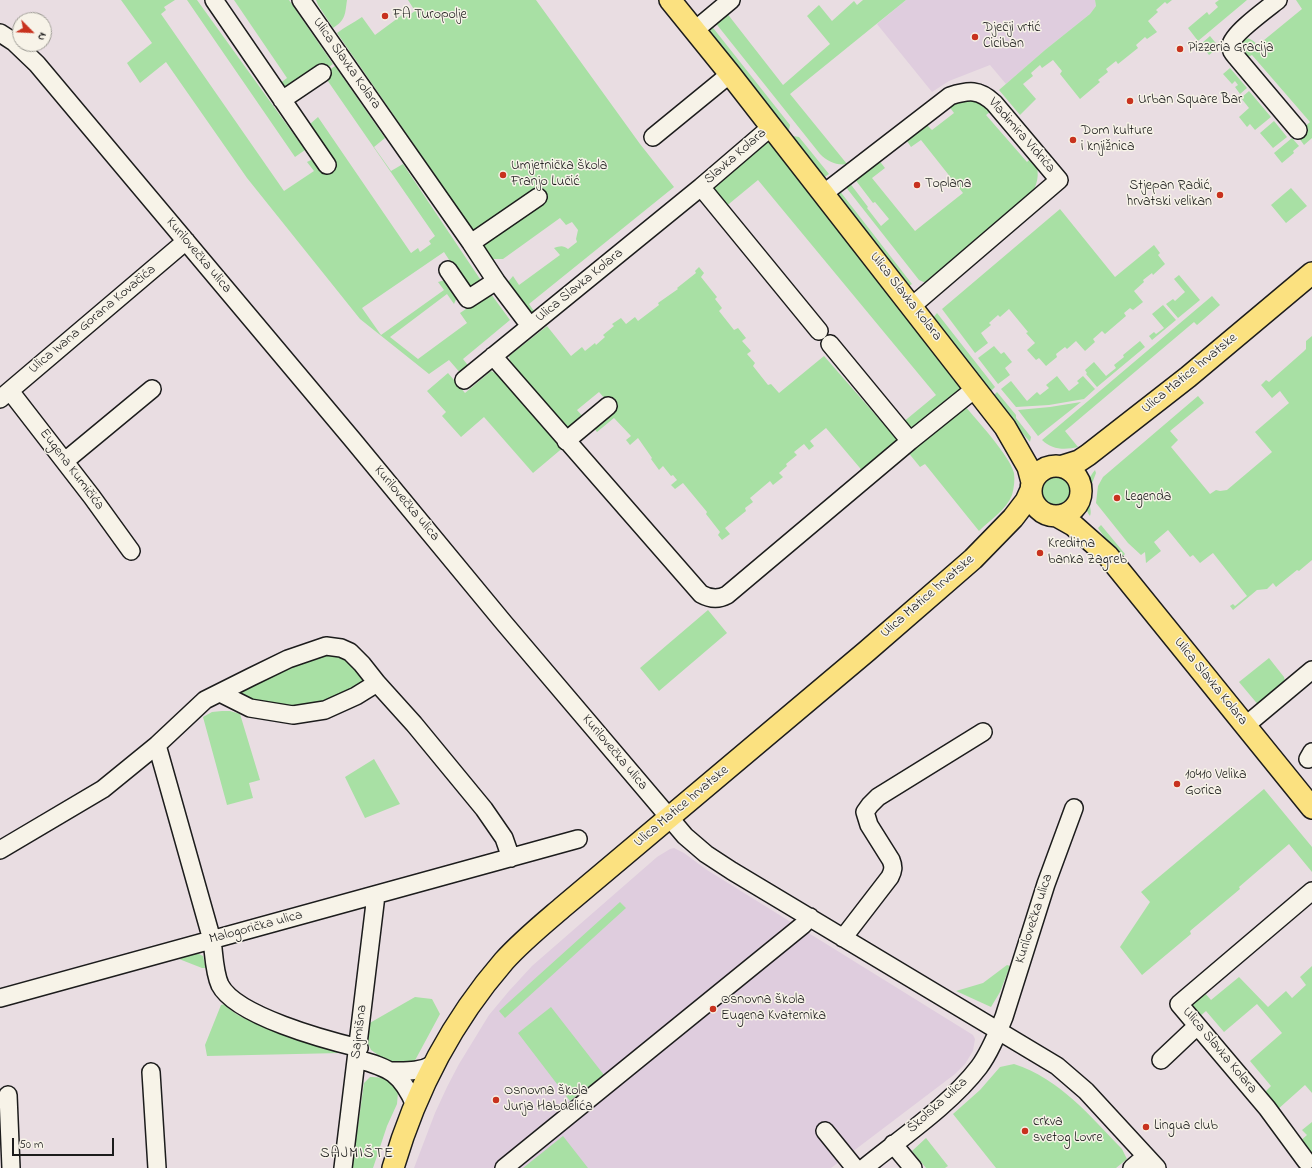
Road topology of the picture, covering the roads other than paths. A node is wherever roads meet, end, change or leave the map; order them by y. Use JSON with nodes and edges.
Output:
{"nodes":[{"id":1,"x":214,"y":0,"type":"edge"},
{"id":2,"x":301,"y":0,"type":"edge"},
{"id":3,"x":670,"y":0,"type":"edge"},
{"id":4,"x":732,"y":0,"type":"edge"},
{"id":5,"x":1278,"y":0,"type":"edge"},
{"id":6,"x":695,"y":30,"type":"junction"},
{"id":7,"x":0,"y":33,"type":"edge"},
{"id":8,"x":322,"y":73,"type":"dead end"},
{"id":9,"x":730,"y":74,"type":"junction"},
{"id":10,"x":282,"y":100,"type":"junction"},
{"id":11,"x":771,"y":127,"type":"junction"},
{"id":12,"x":1298,"y":130,"type":"dead end"},
{"id":13,"x":653,"y":137,"type":"dead end"},
{"id":14,"x":327,"y":165,"type":"dead end"},
{"id":15,"x":701,"y":187,"type":"junction"},
{"id":16,"x":823,"y":194,"type":"junction"},
{"id":17,"x":538,"y":197,"type":"dead end"},
{"id":18,"x":186,"y":241,"type":"junction"},
{"id":19,"x":471,"y":243,"type":"junction"},
{"id":20,"x":448,"y":270,"type":"dead end"},
{"id":21,"x":1312,"y":273,"type":"edge"},
{"id":22,"x":496,"y":281,"type":"junction"},
{"id":23,"x":912,"y":306,"type":"junction"},
{"id":24,"x":530,"y":326,"type":"junction"},
{"id":25,"x":493,"y":356,"type":"junction"},
{"id":26,"x":464,"y":380,"type":"dead end"},
{"id":27,"x":976,"y":388,"type":"junction"},
{"id":28,"x":152,"y":389,"type":"dead end"},
{"id":29,"x":5,"y":395,"type":"edge"},
{"id":30,"x":608,"y":406,"type":"dead end"},
{"id":31,"x":1005,"y":427,"type":"junction"},
{"id":32,"x":566,"y":441,"type":"junction"},
{"id":33,"x":910,"y":441,"type":"junction"},
{"id":34,"x":65,"y":461,"type":"junction"},
{"id":35,"x":1058,"y":466,"type":"junction"},
{"id":36,"x":1031,"y":487,"type":"junction"},
{"id":37,"x":1078,"y":502,"type":"junction"},
{"id":38,"x":1057,"y":516,"type":"junction"},
{"id":39,"x":131,"y":551,"type":"dead end"},
{"id":40,"x":1108,"y":556,"type":"junction"},
{"id":41,"x":1312,"y":670,"type":"edge"},
{"id":42,"x":377,"y":683,"type":"junction"},
{"id":43,"x":220,"y":693,"type":"junction"},
{"id":44,"x":1245,"y":726,"type":"junction"},
{"id":45,"x":983,"y":732,"type":"dead end"},
{"id":46,"x":157,"y":745,"type":"junction"},
{"id":47,"x":1074,"y":808,"type":"dead end"},
{"id":48,"x":1312,"y":808,"type":"edge"},
{"id":49,"x":669,"y":818,"type":"junction"},
{"id":50,"x":578,"y":839,"type":"dead end"},
{"id":51,"x":0,"y":850,"type":"edge"},
{"id":52,"x":511,"y":858,"type":"junction"},
{"id":53,"x":1312,"y":891,"type":"edge"},
{"id":54,"x":376,"y":895,"type":"junction"},
{"id":55,"x":810,"y":917,"type":"junction"},
{"id":56,"x":843,"y":938,"type":"junction"},
{"id":57,"x":212,"y":940,"type":"junction"},
{"id":58,"x":0,"y":998,"type":"edge"},
{"id":59,"x":1197,"y":1026,"type":"junction"},
{"id":60,"x":998,"y":1031,"type":"junction"},
{"id":61,"x":358,"y":1054,"type":"junction"},
{"id":62,"x":1161,"y":1060,"type":"dead end"},
{"id":63,"x":434,"y":1064,"type":"junction"},
{"id":64,"x":152,"y":1072,"type":"dead end"},
{"id":65,"x":391,"y":1072,"type":"junction"},
{"id":66,"x":8,"y":1095,"type":"dead end"},
{"id":67,"x":415,"y":1105,"type":"junction"},
{"id":68,"x":825,"y":1131,"type":"dead end"},
{"id":69,"x":893,"y":1144,"type":"junction"},
{"id":70,"x":1306,"y":1161,"type":"dead end"},
{"id":71,"x":1151,"y":1162,"type":"edge"},
{"id":72,"x":11,"y":1168,"type":"edge"},
{"id":73,"x":157,"y":1168,"type":"edge"},
{"id":74,"x":343,"y":1168,"type":"edge"},
{"id":75,"x":393,"y":1168,"type":"edge"},
{"id":76,"x":504,"y":1168,"type":"edge"},
{"id":77,"x":855,"y":1168,"type":"edge"},
{"id":78,"x":864,"y":1168,"type":"edge"},
{"id":79,"x":913,"y":1168,"type":"edge"},
{"id":80,"x":1132,"y":1168,"type":"edge"}],
"edges":[{"from":1,"to":10,"type":"street"},
{"from":2,"to":19,"type":"street","name":"Ulica Slavka Kolara"},
{"from":3,"to":6,"type":"main road","name":"Ulica Slavka Kolara"},
{"from":4,"to":6,"type":"street"},
{"from":5,"to":12,"type":"street"},
{"from":6,"to":9,"type":"main road","name":"Ulica Slavka Kolara"},
{"from":7,"to":18,"type":"street","name":"Kurilovečka ulica"},
{"from":8,"to":10,"type":"street"},
{"from":9,"to":11,"type":"main road","name":"Ulica Slavka Kolara"},
{"from":9,"to":13,"type":"street"},
{"from":10,"to":14,"type":"street"},
{"from":11,"to":15,"type":"street","name":"Slavka Kolara"},
{"from":11,"to":16,"type":"main road","name":"Ulica Slavka Kolara"},
{"from":15,"to":24,"type":"street","name":"Ulica Slavka Kolara"},
{"from":15,"to":33,"type":"street"},
{"from":16,"to":23,"type":"main road","name":"Ulica Slavka Kolara"},
{"from":16,"to":23,"type":"street","name":"Vladimira Vidrića"},
{"from":17,"to":19,"type":"street"},
{"from":18,"to":29,"type":"street","name":"Ulica Ivana Gorana Kovačića"},
{"from":18,"to":49,"type":"street","name":"Kurilovečka ulica"},
{"from":19,"to":22,"type":"street","name":"Ulica Slavka Kolara"},
{"from":20,"to":22,"type":"street"},
{"from":21,"to":35,"type":"main road","name":"Ulica Matice hrvatske"},
{"from":22,"to":24,"type":"street","name":"Ulica Slavka Kolara"},
{"from":23,"to":27,"type":"main road","name":"Ulica Slavka Kolara"},
{"from":24,"to":25,"type":"street"},
{"from":25,"to":26,"type":"street"},
{"from":25,"to":32,"type":"street"},
{"from":27,"to":31,"type":"main road","name":"Ulica Slavka Kolara"},
{"from":27,"to":33,"type":"street"},
{"from":28,"to":34,"type":"street"},
{"from":29,"to":34,"type":"street","name":"Eugena Kumičića"},
{"from":30,"to":32,"type":"street"},
{"from":31,"to":35,"type":"main road","name":"Ulica Slavka Kolara"},
{"from":31,"to":36,"type":"main road","name":"Ulica Slavka Kolara"},
{"from":32,"to":33,"type":"street"},
{"from":34,"to":39,"type":"street","name":"Eugena Kumičića"},
{"from":35,"to":36,"type":"main road"},
{"from":35,"to":37,"type":"main road"},
{"from":36,"to":38,"type":"main road"},
{"from":36,"to":49,"type":"main road","name":"Ulica Matice hrvatske"},
{"from":37,"to":38,"type":"main road"},
{"from":37,"to":40,"type":"main road","name":"Ulica Slavka Kolara"},
{"from":38,"to":40,"type":"main road","name":"Ulica Slavka Kolara"},
{"from":40,"to":44,"type":"main road","name":"Ulica Slavka Kolara"},
{"from":41,"to":44,"type":"street"},
{"from":42,"to":43,"type":"street"},
{"from":42,"to":43,"type":"street"},
{"from":42,"to":52,"type":"street"},
{"from":43,"to":46,"type":"street"},
{"from":44,"to":48,"type":"main road","name":"Ulica Slavka Kolara"},
{"from":45,"to":56,"type":"street"},
{"from":46,"to":51,"type":"street"},
{"from":46,"to":57,"type":"street"},
{"from":47,"to":60,"type":"street","name":"Kurilovečka ulica"},
{"from":49,"to":55,"type":"street","name":"Kurilovečka ulica"},
{"from":49,"to":63,"type":"main road","name":"Ulica Matice hrvatske"},
{"from":50,"to":52,"type":"street","name":"Malogorička ulica"},
{"from":52,"to":54,"type":"street","name":"Malogorička ulica"},
{"from":53,"to":59,"type":"street","name":"Ulica Slavka Kolara"},
{"from":54,"to":57,"type":"street","name":"Malogorička ulica"},
{"from":54,"to":61,"type":"street","name":"Sajmišna"},
{"from":55,"to":56,"type":"street","name":"Kurilovečka ulica"},
{"from":55,"to":76,"type":"street"},
{"from":56,"to":60,"type":"street","name":"Kurilovečka ulica"},
{"from":57,"to":58,"type":"street","name":"Malogorička ulica"},
{"from":57,"to":61,"type":"street"},
{"from":59,"to":62,"type":"street"},
{"from":59,"to":70,"type":"street","name":"Ulica Slavka Kolara"},
{"from":60,"to":69,"type":"street","name":"Školska ulica"},
{"from":60,"to":71,"type":"street","name":"Kurilovečka ulica"},
{"from":61,"to":65,"type":"street"},
{"from":61,"to":74,"type":"street","name":"Sajmišna"},
{"from":63,"to":65,"type":"street"},
{"from":63,"to":67,"type":"main road","name":"Ulica Matice hrvatske"},
{"from":64,"to":73,"type":"street"},
{"from":65,"to":67,"type":"street"},
{"from":66,"to":72,"type":"street"},
{"from":67,"to":75,"type":"main road","name":"Ulica Matice hrvatske"},
{"from":68,"to":77,"type":"street"},
{"from":69,"to":78,"type":"street","name":"Školska ulica"},
{"from":69,"to":79,"type":"street"},
{"from":71,"to":80,"type":"street"}]}
